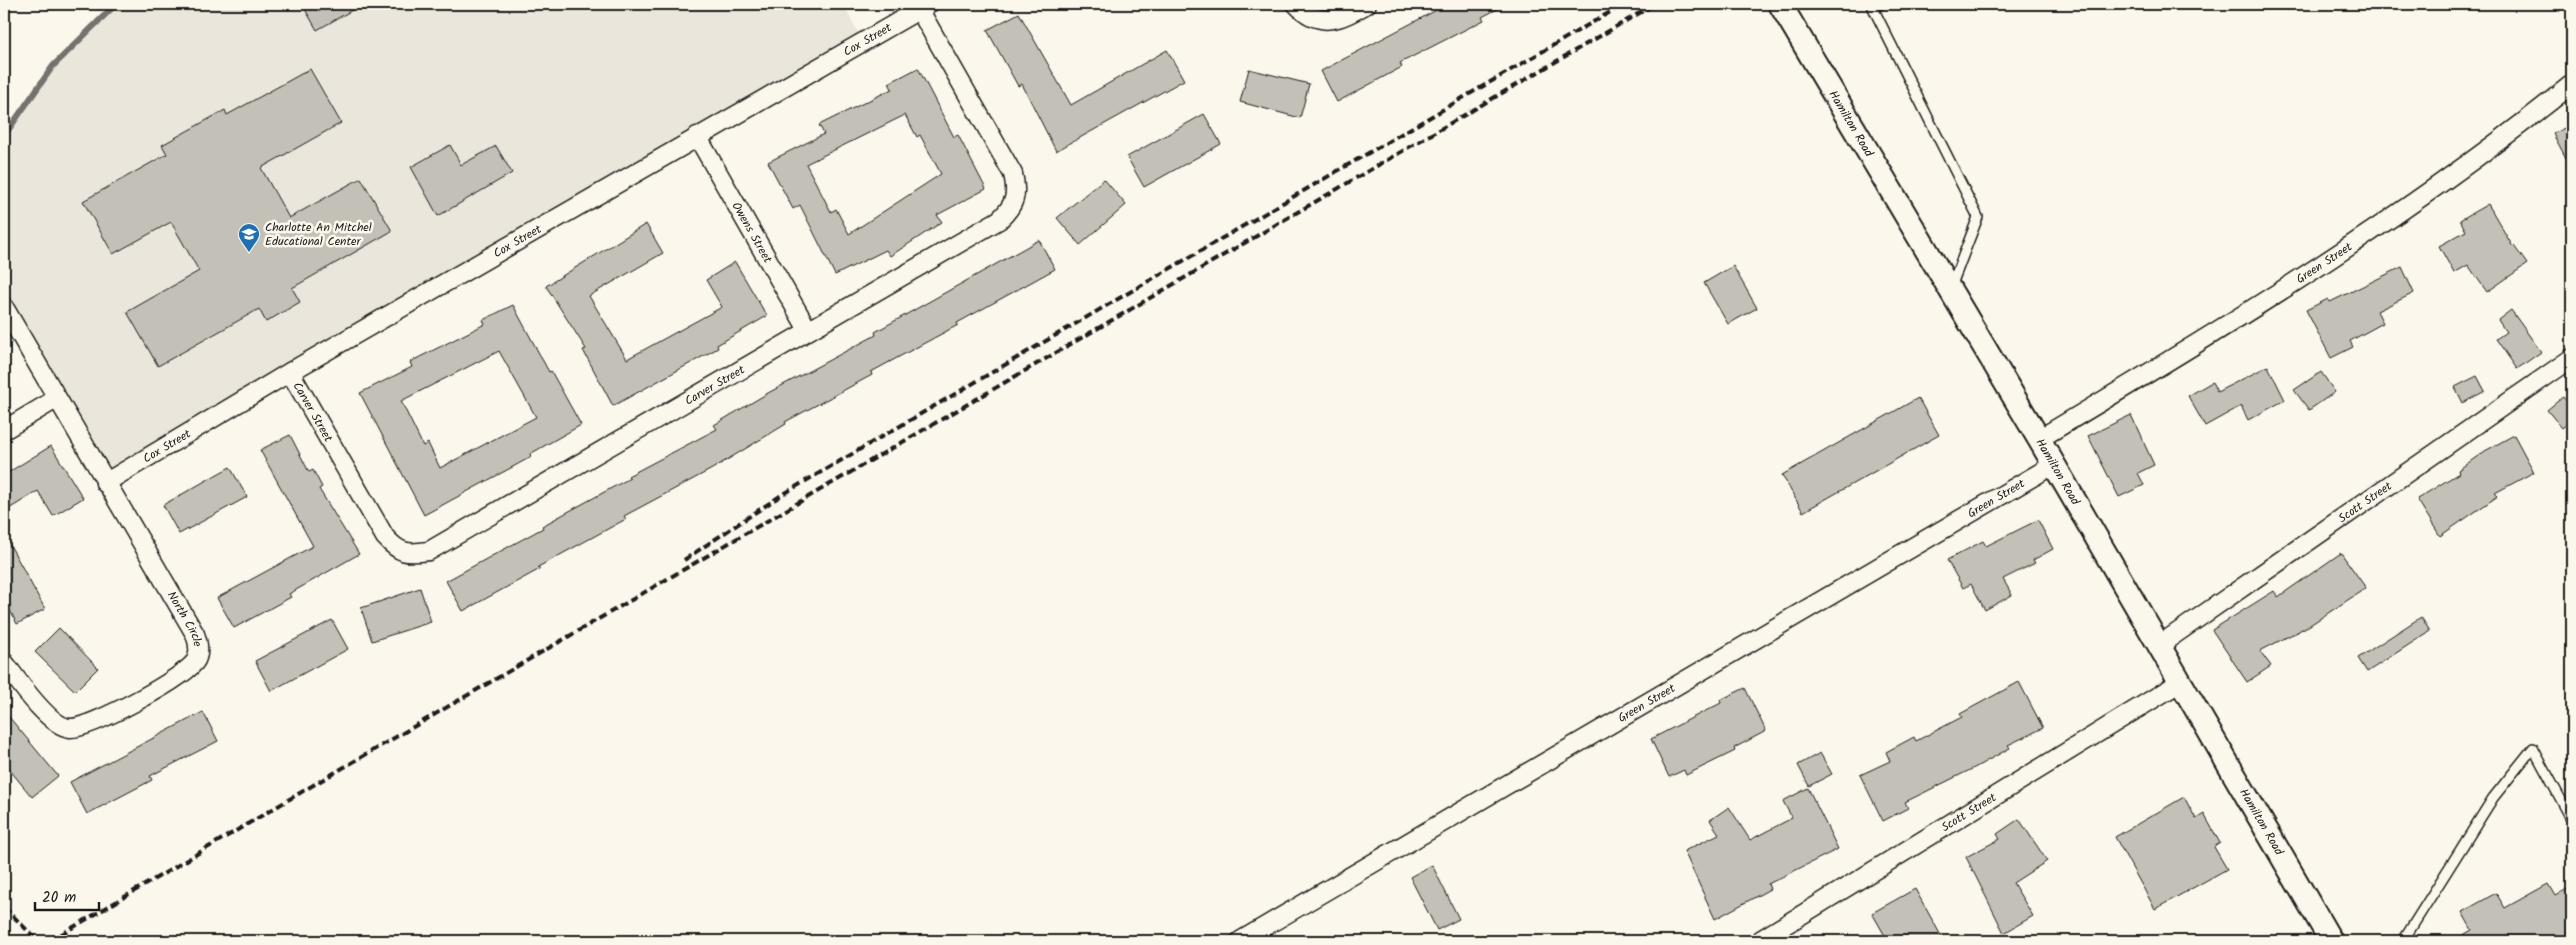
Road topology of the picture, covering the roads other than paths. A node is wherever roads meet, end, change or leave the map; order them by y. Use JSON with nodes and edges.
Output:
{"nodes":[{"id":1,"x":1296,"y":4,"type":"edge"},
{"id":2,"x":1367,"y":4,"type":"edge"},
{"id":3,"x":1780,"y":4,"type":"edge"},
{"id":4,"x":1880,"y":4,"type":"edge"},
{"id":5,"x":924,"y":7,"type":"edge"},
{"id":6,"x":2572,"y":84,"type":"edge"},
{"id":7,"x":697,"y":136,"type":"junction"},
{"id":8,"x":1950,"y":290,"type":"junction"},
{"id":9,"x":4,"y":307,"type":"edge"},
{"id":10,"x":808,"y":330,"type":"junction"},
{"id":11,"x":2572,"y":358,"type":"edge"},
{"id":12,"x":290,"y":372,"type":"junction"},
{"id":13,"x":56,"y":399,"type":"junction"},
{"id":14,"x":4,"y":430,"type":"edge"},
{"id":15,"x":2039,"y":439,"type":"junction"},
{"id":16,"x":2053,"y":465,"type":"junction"},
{"id":17,"x":105,"y":483,"type":"junction"},
{"id":18,"x":2158,"y":646,"type":"junction"},
{"id":19,"x":4,"y":662,"type":"edge"},
{"id":20,"x":2180,"y":684,"type":"junction"},
{"id":21,"x":2572,"y":820,"type":"edge"},
{"id":22,"x":1240,"y":941,"type":"edge"},
{"id":23,"x":1760,"y":941,"type":"edge"},
{"id":24,"x":2331,"y":941,"type":"edge"},
{"id":25,"x":2403,"y":941,"type":"edge"}],
"edges":[{"from":1,"to":2,"type":"street"},
{"from":3,"to":8,"type":"street","name":"Hamilton Road"},
{"from":4,"to":8,"type":"lane"},
{"from":5,"to":7,"type":"street","name":"Cox Street"},
{"from":5,"to":10,"type":"street","name":"Carver Street"},
{"from":6,"to":15,"type":"street","name":"Green Street"},
{"from":7,"to":10,"type":"street","name":"Owens Street"},
{"from":7,"to":12,"type":"street","name":"Cox Street"},
{"from":8,"to":15,"type":"street","name":"Hamilton Road"},
{"from":9,"to":13,"type":"street","name":"North Circle"},
{"from":10,"to":12,"type":"street","name":"Carver Street"},
{"from":11,"to":18,"type":"street","name":"Scott Street"},
{"from":12,"to":17,"type":"street","name":"Cox Street"},
{"from":13,"to":14,"type":"street"},
{"from":13,"to":17,"type":"street","name":"North Circle"},
{"from":15,"to":16,"type":"street","name":"Hamilton Road"},
{"from":16,"to":18,"type":"street","name":"Hamilton Road"},
{"from":16,"to":22,"type":"street","name":"Green Street"},
{"from":17,"to":19,"type":"street","name":"North Circle"},
{"from":18,"to":20,"type":"street","name":"Hamilton Road"},
{"from":20,"to":23,"type":"street","name":"Scott Street"},
{"from":20,"to":24,"type":"street","name":"Hamilton Road"},
{"from":21,"to":25,"type":"lane"}]}
